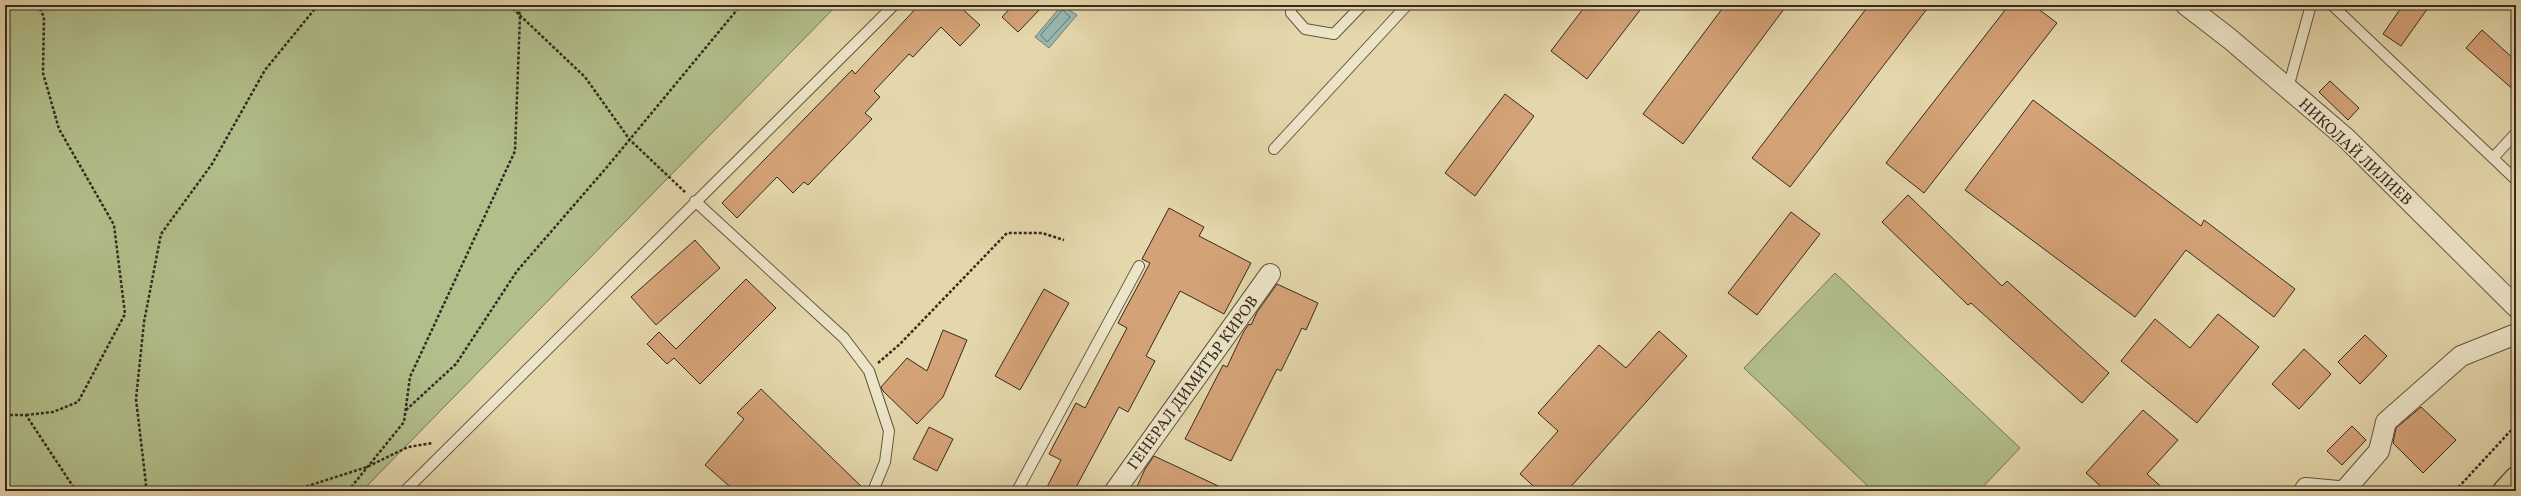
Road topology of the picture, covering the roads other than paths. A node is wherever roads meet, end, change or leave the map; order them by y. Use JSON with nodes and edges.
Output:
{"nodes":[{"id":1,"x":894,"y":5,"type":"edge"},
{"id":2,"x":1290,"y":5,"type":"edge"},
{"id":3,"x":1362,"y":5,"type":"edge"},
{"id":4,"x":2186,"y":5,"type":"edge"},
{"id":5,"x":2311,"y":5,"type":"edge"},
{"id":6,"x":2332,"y":5,"type":"edge"},
{"id":7,"x":1405,"y":6,"type":"edge"},
{"id":8,"x":2288,"y":88,"type":"junction"},
{"id":9,"x":2516,"y":133,"type":"edge"},
{"id":10,"x":1274,"y":149,"type":"dead end"},
{"id":11,"x":2493,"y":158,"type":"junction"},
{"id":12,"x":2516,"y":180,"type":"edge"},
{"id":13,"x":695,"y":201,"type":"junction"},
{"id":14,"x":1140,"y":266,"type":"dead end"},
{"id":15,"x":1270,"y":274,"type":"dead end"},
{"id":16,"x":2516,"y":307,"type":"edge"},
{"id":17,"x":2516,"y":334,"type":"edge"},
{"id":18,"x":2516,"y":478,"type":"edge"},
{"id":19,"x":405,"y":491,"type":"edge"},
{"id":20,"x":873,"y":491,"type":"edge"},
{"id":21,"x":1017,"y":491,"type":"edge"},
{"id":22,"x":1115,"y":491,"type":"edge"},
{"id":23,"x":2304,"y":491,"type":"edge"},
{"id":24,"x":2338,"y":491,"type":"edge"},
{"id":25,"x":2344,"y":491,"type":"edge"},
{"id":26,"x":2504,"y":491,"type":"edge"}],
"edges":[{"from":1,"to":13,"type":"lane"},
{"from":2,"to":3,"type":"lane"},
{"from":4,"to":8,"type":"street","name":"НИКОЛАЙ ЛИЛИЕВ"},
{"from":5,"to":8,"type":"lane"},
{"from":6,"to":11,"type":"lane"},
{"from":7,"to":10,"type":"lane"},
{"from":8,"to":16,"type":"street","name":"НИКОЛАЙ ЛИЛИЕВ"},
{"from":9,"to":11,"type":"lane"},
{"from":11,"to":12,"type":"lane"},
{"from":13,"to":19,"type":"lane"},
{"from":13,"to":20,"type":"lane"},
{"from":14,"to":21,"type":"lane"},
{"from":15,"to":22,"type":"street","name":"ГЕНЕРАЛ ДИМИТЪР КИРОВ"},
{"from":17,"to":25,"type":"street"},
{"from":18,"to":26,"type":"main road"},
{"from":23,"to":24,"type":"street"}]}
